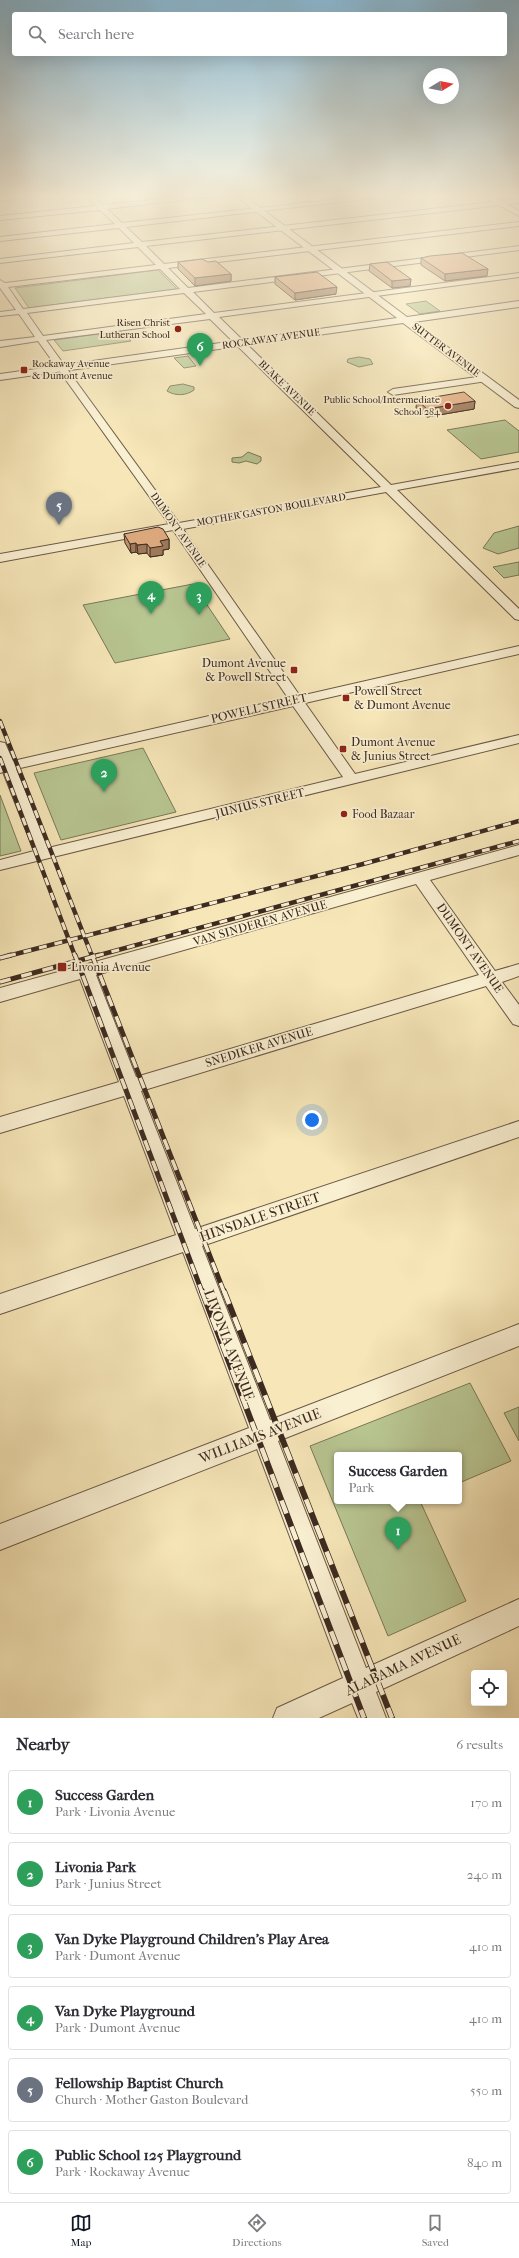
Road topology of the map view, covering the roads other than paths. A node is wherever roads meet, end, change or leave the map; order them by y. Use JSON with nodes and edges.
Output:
{"nodes":[{"id":1,"x":98,"y":274,"type":"edge"},
{"id":2,"x":169,"y":274,"type":"edge"},
{"id":3,"x":317,"y":274,"type":"edge"},
{"id":4,"x":345,"y":274,"type":"edge"},
{"id":5,"x":519,"y":275,"type":"edge"},
{"id":6,"x":1,"y":285,"type":"edge"},
{"id":7,"x":187,"y":291,"type":"junction"},
{"id":8,"x":372,"y":295,"type":"junction"},
{"id":9,"x":519,"y":304,"type":"edge"},
{"id":10,"x":21,"y":312,"type":"junction"},
{"id":11,"x":0,"y":314,"type":"edge"},
{"id":12,"x":212,"y":316,"type":"junction"},
{"id":13,"x":407,"y":320,"type":"junction"},
{"id":14,"x":40,"y":338,"type":"junction"},
{"id":15,"x":241,"y":343,"type":"junction"},
{"id":16,"x":0,"y":344,"type":"edge"},
{"id":17,"x":62,"y":368,"type":"junction"},
{"id":18,"x":0,"y":377,"type":"edge"},
{"id":19,"x":484,"y":379,"type":"junction"},
{"id":20,"x":393,"y":392,"type":"dead end"},
{"id":21,"x":519,"y":405,"type":"edge"},
{"id":22,"x":519,"y":459,"type":"edge"},
{"id":23,"x":519,"y":465,"type":"edge"},
{"id":24,"x":387,"y":486,"type":"junction"},
{"id":25,"x":174,"y":524,"type":"junction"},
{"id":26,"x":0,"y":552,"type":"edge"},
{"id":27,"x":0,"y":558,"type":"edge"},
{"id":28,"x":519,"y":616,"type":"edge"},
{"id":29,"x":519,"y":650,"type":"edge"},
{"id":30,"x":296,"y":700,"type":"junction"},
{"id":31,"x":519,"y":740,"type":"edge"},
{"id":32,"x":0,"y":746,"type":"edge"},
{"id":33,"x":4,"y":768,"type":"edge"},
{"id":34,"x":352,"y":780,"type":"junction"},
{"id":35,"x":519,"y":850,"type":"edge"},
{"id":36,"x":43,"y":855,"type":"junction"},
{"id":37,"x":0,"y":866,"type":"edge"},
{"id":38,"x":420,"y":878,"type":"junction"},
{"id":39,"x":519,"y":970,"type":"edge"},
{"id":40,"x":86,"y":972,"type":"junction"},
{"id":41,"x":490,"y":978,"type":"junction"},
{"id":42,"x":0,"y":995,"type":"edge"},
{"id":43,"x":519,"y":1019,"type":"edge"},
{"id":44,"x":130,"y":1086,"type":"junction"},
{"id":45,"x":0,"y":1125,"type":"edge"},
{"id":46,"x":519,"y":1129,"type":"edge"},
{"id":47,"x":189,"y":1241,"type":"junction"},
{"id":48,"x":0,"y":1304,"type":"edge"},
{"id":49,"x":519,"y":1335,"type":"edge"},
{"id":50,"x":264,"y":1435,"type":"junction"},
{"id":51,"x":0,"y":1537,"type":"edge"},
{"id":52,"x":519,"y":1612,"type":"edge"},
{"id":53,"x":359,"y":1685,"type":"junction"},
{"id":54,"x":287,"y":1718,"type":"edge"},
{"id":55,"x":372,"y":1718,"type":"edge"}],
"edges":[{"from":1,"to":6,"type":"street"},
{"from":2,"to":7,"type":"street","name":"BLAKE AVENUE"},
{"from":3,"to":7,"type":"street"},
{"from":4,"to":8,"type":"street","name":"SUTTER AVENUE"},
{"from":5,"to":8,"type":"street"},
{"from":6,"to":10,"type":"street","name":"DUMONT AVENUE"},
{"from":7,"to":10,"type":"street"},
{"from":7,"to":12,"type":"street","name":"BLAKE AVENUE"},
{"from":8,"to":12,"type":"street"},
{"from":8,"to":13,"type":"street","name":"SUTTER AVENUE"},
{"from":9,"to":13,"type":"street","name":"ROCKAWAY AVENUE"},
{"from":10,"to":11,"type":"street"},
{"from":10,"to":14,"type":"street","name":"DUMONT AVENUE"},
{"from":12,"to":14,"type":"street"},
{"from":12,"to":15,"type":"street","name":"BLAKE AVENUE"},
{"from":13,"to":15,"type":"street","name":"ROCKAWAY AVENUE"},
{"from":13,"to":19,"type":"street","name":"SUTTER AVENUE"},
{"from":14,"to":16,"type":"street"},
{"from":14,"to":17,"type":"street","name":"DUMONT AVENUE"},
{"from":15,"to":17,"type":"street","name":"ROCKAWAY AVENUE"},
{"from":15,"to":24,"type":"street","name":"BLAKE AVENUE"},
{"from":17,"to":18,"type":"street","name":"ROCKAWAY AVENUE"},
{"from":17,"to":25,"type":"street","name":"DUMONT AVENUE"},
{"from":19,"to":20,"type":"street"},
{"from":19,"to":21,"type":"street","name":"SUTTER AVENUE"},
{"from":22,"to":24,"type":"street","name":"MOTHER GASTON BOULEVARD"},
{"from":23,"to":24,"type":"street","name":"MOTHER GASTON BOULEVARD"},
{"from":24,"to":25,"type":"street","name":"MOTHER GASTON BOULEVARD"},
{"from":24,"to":28,"type":"street","name":"BLAKE AVENUE"},
{"from":25,"to":26,"type":"street","name":"MOTHER GASTON BOULEVARD"},
{"from":25,"to":27,"type":"street","name":"MOTHER GASTON BOULEVARD"},
{"from":25,"to":30,"type":"street","name":"DUMONT AVENUE"},
{"from":29,"to":30,"type":"street","name":"POWELL STREET"},
{"from":30,"to":33,"type":"street","name":"POWELL STREET"},
{"from":30,"to":34,"type":"street","name":"DUMONT AVENUE"},
{"from":31,"to":34,"type":"street","name":"JUNIUS STREET"},
{"from":32,"to":33,"type":"street"},
{"from":33,"to":36,"type":"street"},
{"from":34,"to":36,"type":"street","name":"JUNIUS STREET"},
{"from":35,"to":38,"type":"street","name":"VAN SINDEREN AVENUE"},
{"from":36,"to":37,"type":"street","name":"JUNIUS STREET"},
{"from":38,"to":40,"type":"street","name":"VAN SINDEREN AVENUE"},
{"from":38,"to":41,"type":"street","name":"DUMONT AVENUE"},
{"from":39,"to":41,"type":"street","name":"SNEDIKER AVENUE"},
{"from":40,"to":42,"type":"street","name":"VAN SINDEREN AVENUE"},
{"from":40,"to":44,"type":"street","name":"LIVONIA AVENUE"},
{"from":41,"to":43,"type":"street","name":"DUMONT AVENUE"},
{"from":41,"to":44,"type":"street","name":"SNEDIKER AVENUE"},
{"from":44,"to":45,"type":"street","name":"SNEDIKER AVENUE"},
{"from":44,"to":47,"type":"street","name":"LIVONIA AVENUE"},
{"from":46,"to":47,"type":"street","name":"HINSDALE STREET"},
{"from":47,"to":48,"type":"street","name":"HINSDALE STREET"},
{"from":47,"to":50,"type":"street","name":"LIVONIA AVENUE"},
{"from":49,"to":50,"type":"street","name":"WILLIAMS AVENUE"},
{"from":50,"to":51,"type":"street","name":"WILLIAMS AVENUE"},
{"from":50,"to":53,"type":"street","name":"LIVONIA AVENUE"},
{"from":52,"to":53,"type":"street","name":"ALABAMA AVENUE"},
{"from":53,"to":54,"type":"street","name":"ALABAMA AVENUE"},
{"from":53,"to":55,"type":"street","name":"LIVONIA AVENUE"}]}
